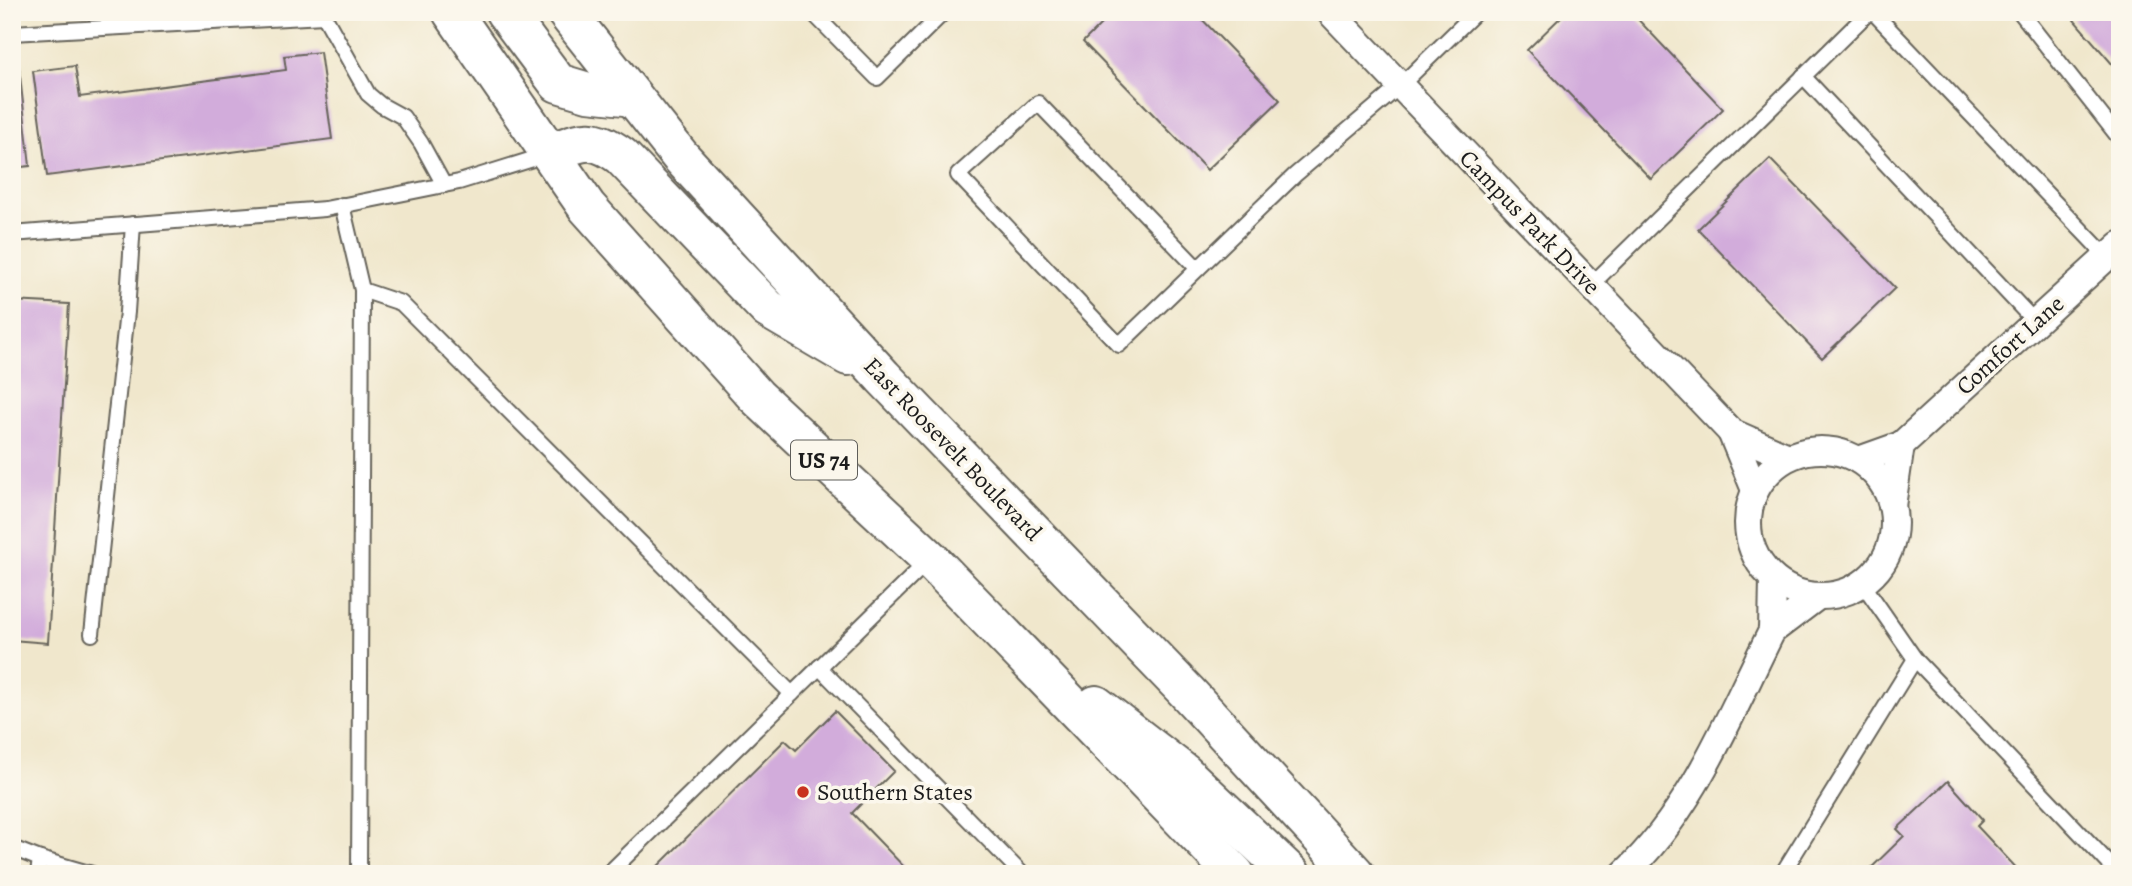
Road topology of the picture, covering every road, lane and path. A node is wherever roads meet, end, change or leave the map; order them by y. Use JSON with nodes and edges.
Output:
{"nodes":[{"id":1,"x":452,"y":12,"type":"edge"},
{"id":2,"x":505,"y":12,"type":"edge"},
{"id":3,"x":566,"y":12,"type":"edge"},
{"id":4,"x":812,"y":12,"type":"edge"},
{"id":5,"x":944,"y":12,"type":"edge"},
{"id":6,"x":1330,"y":12,"type":"edge"},
{"id":7,"x":1476,"y":12,"type":"edge"},
{"id":8,"x":1871,"y":12,"type":"edge"},
{"id":9,"x":2020,"y":12,"type":"edge"},
{"id":10,"x":323,"y":14,"type":"edge"},
{"id":11,"x":12,"y":33,"type":"edge"},
{"id":12,"x":1803,"y":76,"type":"junction"},
{"id":13,"x":1400,"y":86,"type":"junction"},
{"id":14,"x":633,"y":97,"type":"junction"},
{"id":15,"x":2120,"y":139,"type":"edge"},
{"id":16,"x":550,"y":153,"type":"junction"},
{"id":17,"x":444,"y":185,"type":"junction"},
{"id":18,"x":342,"y":205,"type":"junction"},
{"id":19,"x":133,"y":224,"type":"junction"},
{"id":20,"x":12,"y":234,"type":"edge"},
{"id":21,"x":2113,"y":251,"type":"edge"},
{"id":22,"x":1198,"y":269,"type":"junction"},
{"id":23,"x":1591,"y":285,"type":"junction"},
{"id":24,"x":362,"y":290,"type":"junction"},
{"id":25,"x":2035,"y":322,"type":"junction"},
{"id":26,"x":883,"y":377,"type":"junction"},
{"id":27,"x":1731,"y":432,"type":"junction"},
{"id":28,"x":1901,"y":445,"type":"junction"},
{"id":29,"x":1788,"y":457,"type":"junction"},
{"id":30,"x":1858,"y":460,"type":"junction"},
{"id":31,"x":1755,"y":490,"type":"junction"},
{"id":32,"x":1892,"y":506,"type":"junction"},
{"id":33,"x":930,"y":559,"type":"junction"},
{"id":34,"x":1773,"y":579,"type":"junction"},
{"id":35,"x":1863,"y":584,"type":"junction"},
{"id":36,"x":1817,"y":597,"type":"junction"},
{"id":37,"x":1772,"y":631,"type":"junction"},
{"id":38,"x":92,"y":634,"type":"dead end"},
{"id":39,"x":1024,"y":659,"type":"junction"},
{"id":40,"x":1915,"y":659,"type":"junction"},
{"id":41,"x":819,"y":667,"type":"junction"},
{"id":42,"x":792,"y":694,"type":"junction"},
{"id":43,"x":12,"y":848,"type":"edge"},
{"id":44,"x":39,"y":867,"type":"edge"},
{"id":45,"x":92,"y":874,"type":"edge"},
{"id":46,"x":359,"y":874,"type":"edge"},
{"id":47,"x":608,"y":874,"type":"edge"},
{"id":48,"x":1022,"y":874,"type":"edge"},
{"id":49,"x":1235,"y":874,"type":"edge"},
{"id":50,"x":1291,"y":874,"type":"edge"},
{"id":51,"x":1355,"y":874,"type":"edge"},
{"id":52,"x":1624,"y":874,"type":"edge"},
{"id":53,"x":1782,"y":874,"type":"edge"},
{"id":54,"x":2119,"y":874,"type":"edge"}],
"edges":[{"from":1,"to":16,"type":"highway","number":"US 74"},
{"from":2,"to":14,"type":"highway"},
{"from":3,"to":14,"type":"highway","name":"East Roosevelt Boulevard"},
{"from":4,"to":5,"type":"lane"},
{"from":6,"to":13,"type":"street","name":"Campus Park Drive"},
{"from":7,"to":13,"type":"lane"},
{"from":8,"to":12,"type":"lane"},
{"from":8,"to":21,"type":"lane"},
{"from":9,"to":15,"type":"lane"},
{"from":10,"to":11,"type":"lane"},
{"from":10,"to":17,"type":"lane"},
{"from":12,"to":23,"type":"lane"},
{"from":12,"to":25,"type":"lane"},
{"from":13,"to":22,"type":"lane"},
{"from":13,"to":23,"type":"street","name":"Campus Park Drive"},
{"from":14,"to":26,"type":"highway","name":"East Roosevelt Boulevard"},
{"from":16,"to":17,"type":"lane"},
{"from":16,"to":26,"type":"highway"},
{"from":16,"to":33,"type":"highway","number":"US 74"},
{"from":17,"to":18,"type":"lane"},
{"from":18,"to":19,"type":"lane"},
{"from":18,"to":24,"type":"lane"},
{"from":19,"to":20,"type":"lane"},
{"from":19,"to":38,"type":"lane"},
{"from":21,"to":25,"type":"street","name":"Comfort Lane"},
{"from":22,"to":22,"type":"lane"},
{"from":23,"to":27,"type":"street","name":"Campus Park Drive"},
{"from":24,"to":42,"type":"lane"},
{"from":24,"to":46,"type":"lane"},
{"from":25,"to":28,"type":"street","name":"Comfort Lane"},
{"from":26,"to":51,"type":"highway","name":"East Roosevelt Boulevard"},
{"from":27,"to":29,"type":"street","name":"Campus Park Drive"},
{"from":27,"to":31,"type":"street","name":"Campus Park Drive"},
{"from":28,"to":30,"type":"street","name":"Comfort Lane"},
{"from":28,"to":32,"type":"street"},
{"from":29,"to":30,"type":"street"},
{"from":29,"to":31,"type":"street"},
{"from":30,"to":32,"type":"street"},
{"from":31,"to":34,"type":"street"},
{"from":32,"to":35,"type":"street"},
{"from":33,"to":39,"type":"highway","number":"US 74"},
{"from":33,"to":41,"type":"lane"},
{"from":34,"to":36,"type":"street"},
{"from":34,"to":37,"type":"street"},
{"from":35,"to":36,"type":"street"},
{"from":35,"to":40,"type":"lane"},
{"from":36,"to":37,"type":"street"},
{"from":37,"to":52,"type":"street"},
{"from":39,"to":49,"type":"highway","number":"US 74"},
{"from":39,"to":50,"type":"highway"},
{"from":40,"to":53,"type":"lane"},
{"from":40,"to":54,"type":"lane"},
{"from":41,"to":42,"type":"lane"},
{"from":41,"to":48,"type":"lane"},
{"from":42,"to":47,"type":"lane"},
{"from":43,"to":44,"type":"lane"},
{"from":44,"to":45,"type":"lane"}]}
